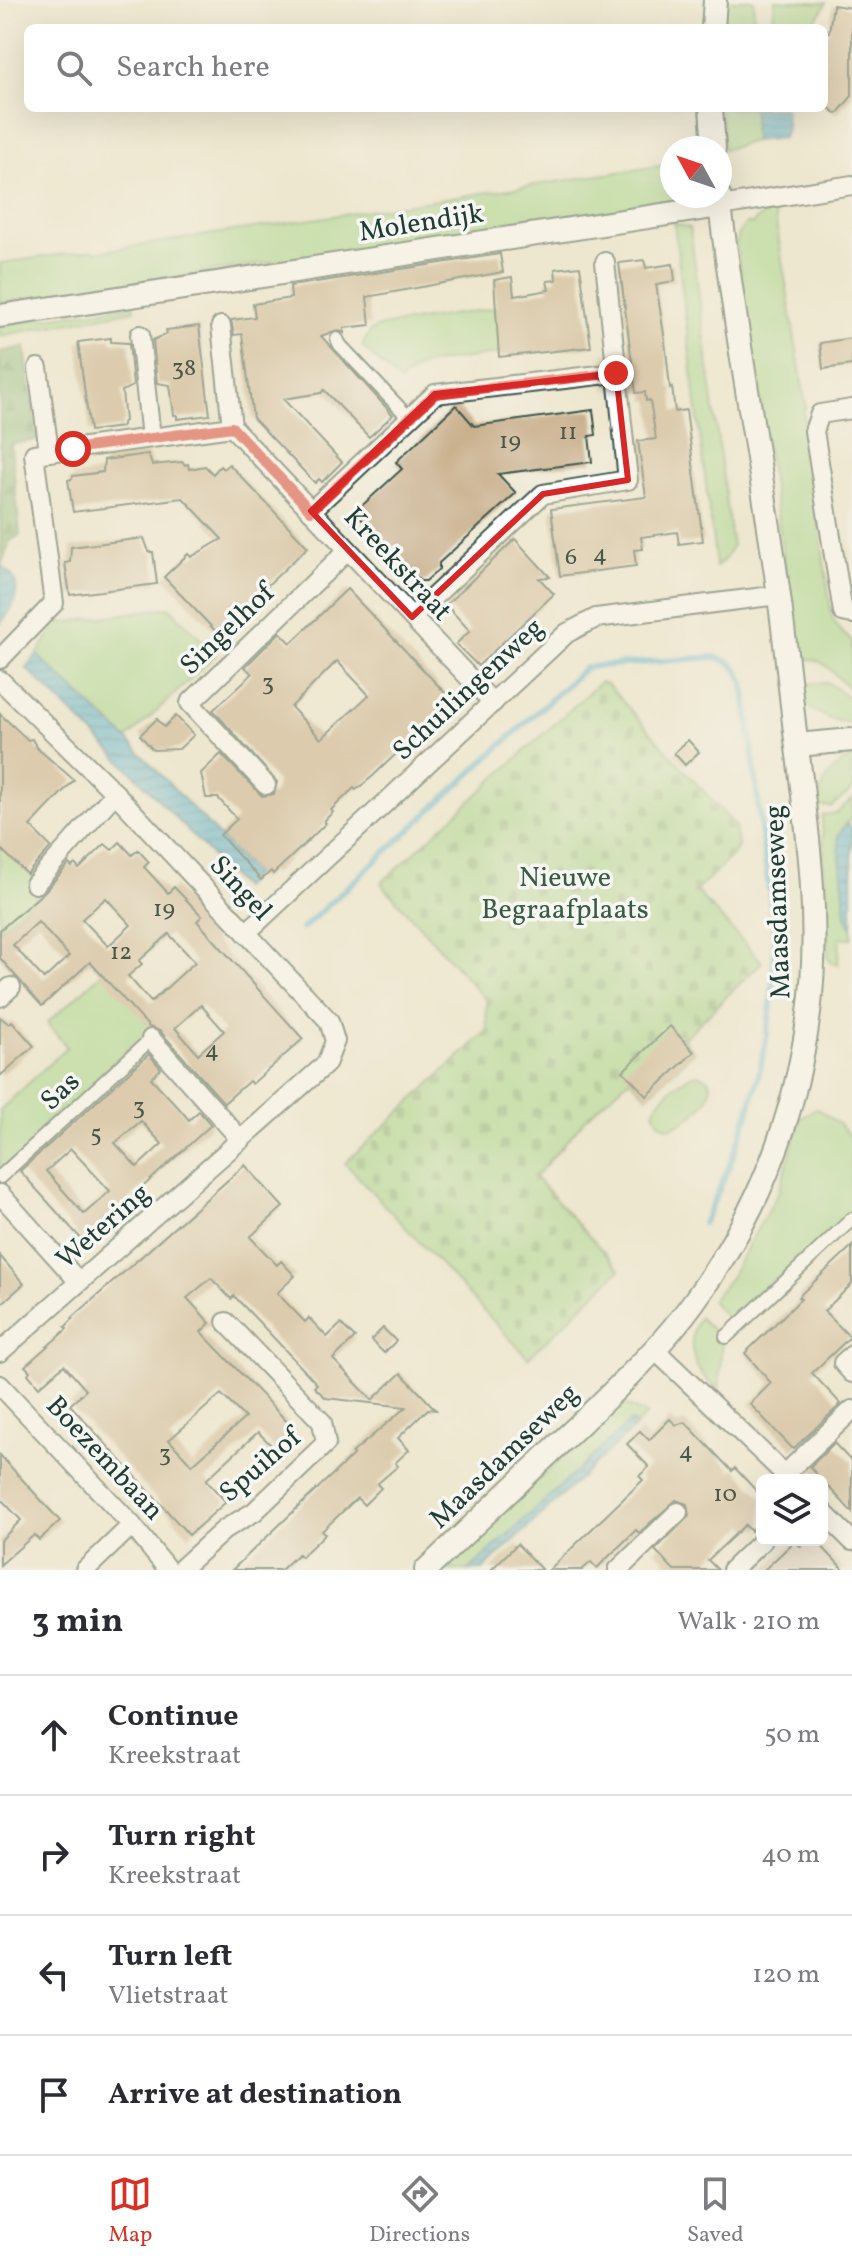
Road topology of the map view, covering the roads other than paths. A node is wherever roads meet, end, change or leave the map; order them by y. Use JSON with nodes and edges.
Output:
{"nodes":[{"id":1,"x":715,"y":0,"type":"edge"},
{"id":2,"x":713,"y":24,"type":"edge"},
{"id":3,"x":711,"y":112,"type":"edge"},
{"id":4,"x":713,"y":136,"type":"edge"},
{"id":5,"x":852,"y":185,"type":"edge"},
{"id":6,"x":732,"y":200,"type":"edge"},
{"id":7,"x":676,"y":208,"type":"edge"},
{"id":8,"x":721,"y":208,"type":"edge"},
{"id":9,"x":605,"y":262,"type":"dead end"},
{"id":10,"x":0,"y":316,"type":"edge"},
{"id":11,"x":221,"y":326,"type":"dead end"},
{"id":12,"x":140,"y":335,"type":"dead end"},
{"id":13,"x":337,"y":339,"type":"dead end"},
{"id":14,"x":38,"y":368,"type":"dead end"},
{"id":15,"x":616,"y":373,"type":"junction"},
{"id":16,"x":852,"y":409,"type":"edge"},
{"id":17,"x":409,"y":418,"type":"junction"},
{"id":18,"x":232,"y":427,"type":"junction"},
{"id":19,"x":151,"y":438,"type":"junction"},
{"id":20,"x":49,"y":452,"type":"junction"},
{"id":21,"x":311,"y":511,"type":"junction"},
{"id":22,"x":348,"y":550,"type":"junction"},
{"id":23,"x":779,"y":595,"type":"junction"},
{"id":24,"x":852,"y":614,"type":"edge"},
{"id":25,"x":412,"y":617,"type":"junction"},
{"id":26,"x":0,"y":659,"type":"edge"},
{"id":27,"x":0,"y":680,"type":"edge"},
{"id":28,"x":493,"y":703,"type":"junction"},
{"id":29,"x":852,"y":740,"type":"edge"},
{"id":30,"x":797,"y":745,"type":"junction"},
{"id":31,"x":266,"y":785,"type":"dead end"},
{"id":32,"x":115,"y":793,"type":"junction"},
{"id":33,"x":35,"y":884,"type":"dead end"},
{"id":34,"x":246,"y":933,"type":"junction"},
{"id":35,"x":151,"y":1039,"type":"joint"},
{"id":36,"x":241,"y":1140,"type":"junction"},
{"id":37,"x":0,"y":1177,"type":"edge"},
{"id":38,"x":0,"y":1194,"type":"edge"},
{"id":39,"x":852,"y":1219,"type":"edge"},
{"id":40,"x":79,"y":1282,"type":"junction"},
{"id":41,"x":226,"y":1322,"type":"dead end"},
{"id":42,"x":726,"y":1337,"type":"dead end"},
{"id":43,"x":655,"y":1350,"type":"junction"},
{"id":44,"x":0,"y":1352,"type":"edge"},
{"id":45,"x":852,"y":1355,"type":"edge"},
{"id":46,"x":852,"y":1373,"type":"edge"},
{"id":47,"x":0,"y":1385,"type":"edge"},
{"id":48,"x":852,"y":1410,"type":"edge"},
{"id":49,"x":785,"y":1474,"type":"edge"},
{"id":50,"x":791,"y":1474,"type":"edge"},
{"id":51,"x":678,"y":1512,"type":"dead end"},
{"id":52,"x":828,"y":1517,"type":"edge"},
{"id":53,"x":132,"y":1525,"type":"junction"},
{"id":54,"x":852,"y":1541,"type":"edge"},
{"id":55,"x":757,"y":1546,"type":"edge"},
{"id":56,"x":633,"y":1556,"type":"junction"},
{"id":57,"x":85,"y":1570,"type":"edge"},
{"id":58,"x":168,"y":1570,"type":"edge"},
{"id":59,"x":180,"y":1570,"type":"edge"},
{"id":60,"x":426,"y":1570,"type":"edge"},
{"id":61,"x":618,"y":1570,"type":"edge"},
{"id":62,"x":648,"y":1570,"type":"edge"},
{"id":63,"x":732,"y":1570,"type":"edge"}],
"edges":[{"from":1,"to":2,"type":"street"},
{"from":3,"to":4,"type":"street"},
{"from":5,"to":6,"type":"street","name":"Molendijk"},
{"from":7,"to":10,"type":"street","name":"Molendijk"},
{"from":8,"to":23,"type":"street","name":"Maasdamseweg"},
{"from":9,"to":15,"type":"street"},
{"from":11,"to":18,"type":"street"},
{"from":12,"to":19,"type":"street"},
{"from":13,"to":17,"type":"street"},
{"from":14,"to":20,"type":"street"},
{"from":15,"to":17,"type":"street"},
{"from":15,"to":25,"type":"street"},
{"from":16,"to":24,"type":"street"},
{"from":17,"to":21,"type":"street"},
{"from":18,"to":19,"type":"street"},
{"from":18,"to":21,"type":"street","name":"Kreekstraat"},
{"from":19,"to":20,"type":"street"},
{"from":20,"to":26,"type":"street"},
{"from":21,"to":22,"type":"street","name":"Kreekstraat"},
{"from":22,"to":25,"type":"street","name":"Kreekstraat"},
{"from":22,"to":31,"type":"street","name":"Singelhof"},
{"from":23,"to":28,"type":"street","name":"Schuilingenweg"},
{"from":23,"to":30,"type":"street","name":"Maasdamseweg"},
{"from":25,"to":28,"type":"street","name":"Kreekstraat"},
{"from":27,"to":32,"type":"street","name":"Singel"},
{"from":28,"to":34,"type":"street","name":"Schuilingenweg"},
{"from":29,"to":30,"type":"street"},
{"from":30,"to":43,"type":"street","name":"Maasdamseweg"},
{"from":32,"to":33,"type":"street"},
{"from":32,"to":34,"type":"street","name":"Singel"},
{"from":34,"to":36,"type":"street","name":"Singel"},
{"from":35,"to":36,"type":"street"},
{"from":35,"to":37,"type":"street","name":"Sas"},
{"from":36,"to":40,"type":"street","name":"Wetering"},
{"from":38,"to":40,"type":"street"},
{"from":39,"to":42,"type":"street"},
{"from":40,"to":44,"type":"street","name":"Wetering"},
{"from":41,"to":59,"type":"street","name":"Spuihof"},
{"from":43,"to":49,"type":"street"},
{"from":43,"to":60,"type":"street","name":"Maasdamseweg"},
{"from":45,"to":46,"type":"street"},
{"from":47,"to":53,"type":"street","name":"Boezembaan"},
{"from":48,"to":50,"type":"street"},
{"from":51,"to":56,"type":"street"},
{"from":52,"to":54,"type":"street"},
{"from":53,"to":57,"type":"street"},
{"from":53,"to":58,"type":"street","name":"Boezembaan"},
{"from":55,"to":63,"type":"street"},
{"from":56,"to":61,"type":"street"},
{"from":56,"to":62,"type":"street"}]}
